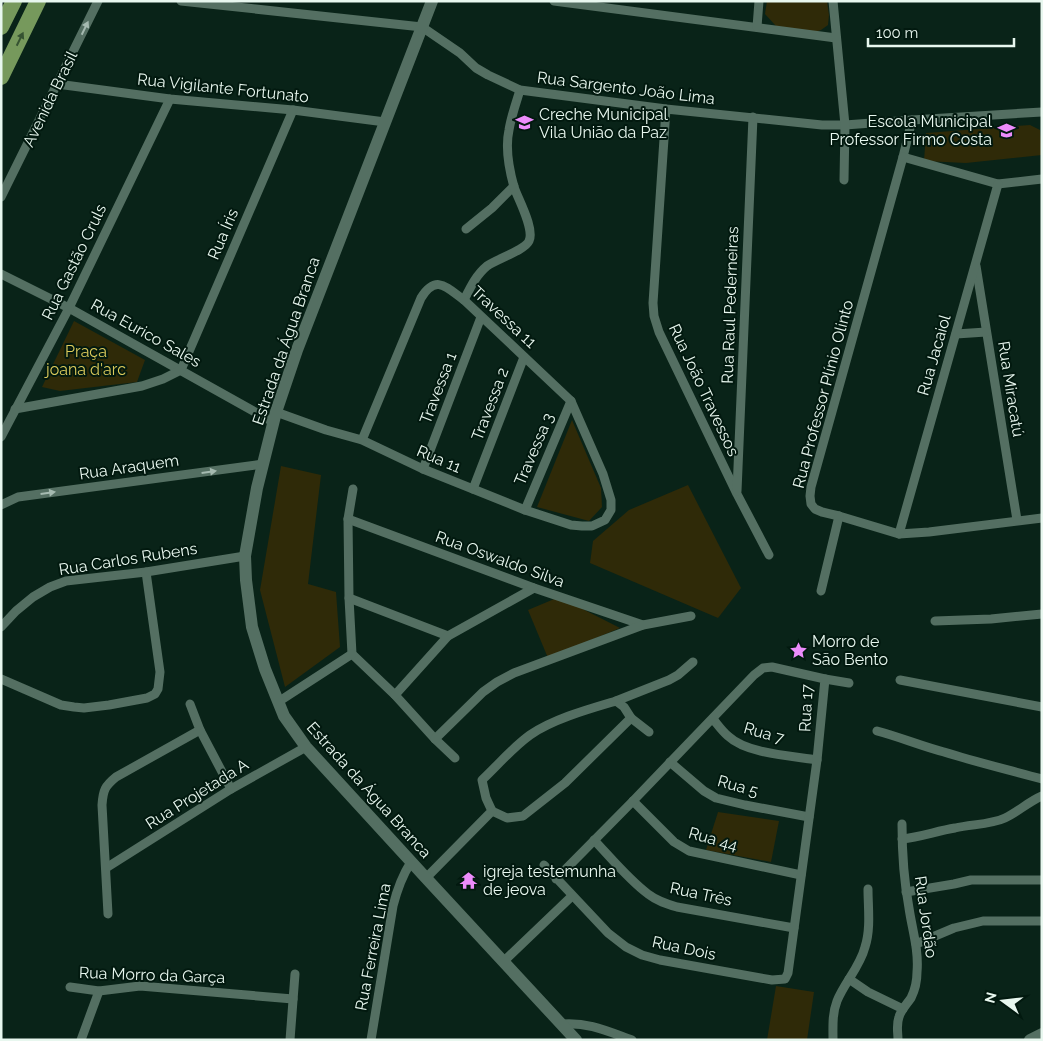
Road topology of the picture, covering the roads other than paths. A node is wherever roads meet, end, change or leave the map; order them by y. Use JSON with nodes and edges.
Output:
{"nodes":[{"id":1,"x":14,"y":1,"type":"edge"},
{"id":2,"x":38,"y":1,"type":"edge"},
{"id":3,"x":98,"y":1,"type":"edge"},
{"id":4,"x":181,"y":1,"type":"edge"},
{"id":5,"x":554,"y":1,"type":"edge"},
{"id":6,"x":759,"y":1,"type":"edge"},
{"id":7,"x":832,"y":1,"type":"edge"},
{"id":8,"x":432,"y":2,"type":"edge"},
{"id":9,"x":1,"y":27,"type":"edge"},
{"id":10,"x":422,"y":27,"type":"junction"},
{"id":11,"x":757,"y":27,"type":"junction"},
{"id":12,"x":836,"y":38,"type":"junction"},
{"id":13,"x":1,"y":77,"type":"edge"},
{"id":14,"x":57,"y":84,"type":"junction"},
{"id":15,"x":520,"y":90,"type":"junction"},
{"id":16,"x":170,"y":99,"type":"junction"},
{"id":17,"x":666,"y":109,"type":"junction"},
{"id":18,"x":293,"y":110,"type":"junction"},
{"id":19,"x":1042,"y":112,"type":"edge"},
{"id":20,"x":753,"y":117,"type":"junction"},
{"id":21,"x":912,"y":120,"type":"junction"},
{"id":22,"x":385,"y":122,"type":"junction"},
{"id":23,"x":845,"y":125,"type":"junction"},
{"id":24,"x":904,"y":157,"type":"junction"},
{"id":25,"x":1042,"y":179,"type":"edge"},
{"id":26,"x":844,"y":180,"type":"dead end"},
{"id":27,"x":998,"y":184,"type":"junction"},
{"id":28,"x":514,"y":186,"type":"junction"},
{"id":29,"x":1,"y":197,"type":"edge"},
{"id":30,"x":466,"y":229,"type":"dead end"},
{"id":31,"x":976,"y":264,"type":"junction"},
{"id":32,"x":1,"y":274,"type":"edge"},
{"id":33,"x":464,"y":300,"type":"junction"},
{"id":34,"x":69,"y":308,"type":"junction"},
{"id":35,"x":481,"y":317,"type":"junction"},
{"id":36,"x":986,"y":332,"type":"junction"},
{"id":37,"x":956,"y":334,"type":"junction"},
{"id":38,"x":524,"y":357,"type":"junction"},
{"id":39,"x":181,"y":370,"type":"junction"},
{"id":40,"x":571,"y":401,"type":"junction"},
{"id":41,"x":15,"y":409,"type":"junction"},
{"id":42,"x":275,"y":417,"type":"junction"},
{"id":43,"x":1,"y":437,"type":"edge"},
{"id":44,"x":362,"y":440,"type":"junction"},
{"id":45,"x":263,"y":464,"type":"junction"},
{"id":46,"x":423,"y":470,"type":"junction"},
{"id":47,"x":353,"y":489,"type":"dead end"},
{"id":48,"x":473,"y":489,"type":"junction"},
{"id":49,"x":737,"y":494,"type":"junction"},
{"id":50,"x":1,"y":505,"type":"edge"},
{"id":51,"x":525,"y":510,"type":"junction"},
{"id":52,"x":839,"y":516,"type":"junction"},
{"id":53,"x":1042,"y":518,"type":"edge"},
{"id":54,"x":348,"y":519,"type":"junction"},
{"id":55,"x":1017,"y":520,"type":"junction"},
{"id":56,"x":592,"y":526,"type":"joint"},
{"id":57,"x":899,"y":534,"type":"junction"},
{"id":58,"x":245,"y":556,"type":"junction"},
{"id":59,"x":769,"y":556,"type":"dead end"},
{"id":60,"x":146,"y":572,"type":"junction"},
{"id":61,"x":534,"y":588,"type":"junction"},
{"id":62,"x":820,"y":591,"type":"dead end"},
{"id":63,"x":348,"y":598,"type":"junction"},
{"id":64,"x":1042,"y":614,"type":"edge"},
{"id":65,"x":691,"y":616,"type":"dead end"},
{"id":66,"x":935,"y":621,"type":"dead end"},
{"id":67,"x":643,"y":625,"type":"junction"},
{"id":68,"x":1,"y":628,"type":"edge"},
{"id":69,"x":448,"y":636,"type":"junction"},
{"id":70,"x":352,"y":654,"type":"junction"},
{"id":71,"x":693,"y":662,"type":"dead end"},
{"id":72,"x":1,"y":679,"type":"edge"},
{"id":73,"x":825,"y":679,"type":"junction"},
{"id":74,"x":900,"y":680,"type":"dead end"},
{"id":75,"x":849,"y":683,"type":"dead end"},
{"id":76,"x":395,"y":695,"type":"junction"},
{"id":77,"x":616,"y":701,"type":"junction"},
{"id":78,"x":278,"y":702,"type":"junction"},
{"id":79,"x":190,"y":704,"type":"dead end"},
{"id":80,"x":1042,"y":708,"type":"edge"},
{"id":81,"x":631,"y":718,"type":"junction"},
{"id":82,"x":713,"y":719,"type":"junction"},
{"id":83,"x":200,"y":730,"type":"junction"},
{"id":84,"x":877,"y":731,"type":"dead end"},
{"id":85,"x":649,"y":732,"type":"dead end"},
{"id":86,"x":435,"y":739,"type":"junction"},
{"id":87,"x":306,"y":747,"type":"junction"},
{"id":88,"x":455,"y":758,"type":"dead end"},
{"id":89,"x":817,"y":760,"type":"junction"},
{"id":90,"x":670,"y":762,"type":"junction"},
{"id":91,"x":1042,"y":779,"type":"edge"},
{"id":92,"x":231,"y":789,"type":"junction"},
{"id":93,"x":1042,"y":796,"type":"edge"},
{"id":94,"x":634,"y":801,"type":"junction"},
{"id":95,"x":492,"y":811,"type":"junction"},
{"id":96,"x":809,"y":817,"type":"junction"},
{"id":97,"x":902,"y":824,"type":"dead end"},
{"id":98,"x":902,"y":839,"type":"junction"},
{"id":99,"x":594,"y":840,"type":"junction"},
{"id":100,"x":411,"y":862,"type":"junction"},
{"id":101,"x":544,"y":866,"type":"dead end"},
{"id":102,"x":106,"y":868,"type":"junction"},
{"id":103,"x":801,"y":875,"type":"junction"},
{"id":104,"x":426,"y":878,"type":"junction"},
{"id":105,"x":556,"y":879,"type":"junction"},
{"id":106,"x":1042,"y":880,"type":"edge"},
{"id":107,"x":868,"y":889,"type":"dead end"},
{"id":108,"x":906,"y":892,"type":"junction"},
{"id":109,"x":572,"y":896,"type":"junction"},
{"id":110,"x":108,"y":914,"type":"dead end"},
{"id":111,"x":1042,"y":922,"type":"edge"},
{"id":112,"x":794,"y":928,"type":"junction"},
{"id":113,"x":916,"y":944,"type":"junction"},
{"id":114,"x":503,"y":962,"type":"junction"},
{"id":115,"x":788,"y":973,"type":"joint"},
{"id":116,"x":295,"y":974,"type":"dead end"},
{"id":117,"x":849,"y":979,"type":"junction"},
{"id":118,"x":70,"y":987,"type":"dead end"},
{"id":119,"x":99,"y":990,"type":"junction"},
{"id":120,"x":293,"y":999,"type":"junction"},
{"id":121,"x":903,"y":1009,"type":"junction"},
{"id":122,"x":562,"y":1024,"type":"junction"},
{"id":123,"x":1042,"y":1034,"type":"edge"},
{"id":124,"x":81,"y":1040,"type":"edge"},
{"id":125,"x":290,"y":1040,"type":"edge"},
{"id":126,"x":372,"y":1040,"type":"edge"},
{"id":127,"x":576,"y":1040,"type":"edge"},
{"id":128,"x":632,"y":1040,"type":"edge"},
{"id":129,"x":833,"y":1040,"type":"edge"},
{"id":130,"x":898,"y":1040,"type":"edge"},
{"id":131,"x":1030,"y":1040,"type":"edge"}],
"edges":[{"from":1,"to":9,"type":"highway"},
{"from":13,"to":2,"type":"highway","one_way":true},
{"from":14,"to":3,"type":"street","name":"Avenida Brasil","one_way":true},
{"from":4,"to":10,"type":"street"},
{"from":5,"to":11,"type":"street"},
{"from":6,"to":11,"type":"street"},
{"from":7,"to":12,"type":"street"},
{"from":8,"to":10,"type":"main road","name":"Estrada da Água Branca"},
{"from":10,"to":15,"type":"street","name":"Rua Sargento João Lima"},
{"from":10,"to":22,"type":"main road","name":"Estrada da Água Branca"},
{"from":11,"to":12,"type":"street"},
{"from":12,"to":23,"type":"street"},
{"from":14,"to":16,"type":"street","name":"Rua Vigilante Fortunato"},
{"from":14,"to":29,"type":"street","name":"Avenida Brasil"},
{"from":15,"to":17,"type":"street","name":"Rua Sargento João Lima"},
{"from":15,"to":28,"type":"street"},
{"from":16,"to":18,"type":"street","name":"Rua Vigilante Fortunato"},
{"from":16,"to":34,"type":"street","name":"Rua Gastão Cruls"},
{"from":17,"to":20,"type":"street","name":"Rua Sargento João Lima"},
{"from":17,"to":49,"type":"street","name":"Rua João Travessos"},
{"from":18,"to":22,"type":"street","name":"Rua Vigilante Fortunato"},
{"from":18,"to":39,"type":"street","name":"Rua Íris"},
{"from":19,"to":21,"type":"street","name":"Rua Sargento João Lima"},
{"from":20,"to":23,"type":"street","name":"Rua Sargento João Lima"},
{"from":20,"to":49,"type":"street","name":"Rua Raul Pederneiras"},
{"from":21,"to":23,"type":"street","name":"Rua Sargento João Lima"},
{"from":21,"to":24,"type":"street","name":"Rua Professor Plínio Olinto"},
{"from":22,"to":42,"type":"main road","name":"Estrada da Água Branca"},
{"from":23,"to":26,"type":"street"},
{"from":24,"to":27,"type":"street"},
{"from":24,"to":52,"type":"street","name":"Rua Professor Plínio Olinto"},
{"from":25,"to":27,"type":"street"},
{"from":27,"to":31,"type":"street","name":"Rua Jacaiol"},
{"from":28,"to":30,"type":"street"},
{"from":28,"to":33,"type":"street"},
{"from":31,"to":36,"type":"street","name":"Rua Miracatú"},
{"from":31,"to":37,"type":"street","name":"Rua Jacaiol"},
{"from":32,"to":34,"type":"street","name":"Rua Eurico Sales"},
{"from":33,"to":35,"type":"street","name":"Travessa 11"},
{"from":33,"to":44,"type":"street","name":"Travessa 11"},
{"from":34,"to":39,"type":"street","name":"Rua Eurico Sales"},
{"from":34,"to":41,"type":"street","name":"Rua Gastão Cruls"},
{"from":35,"to":38,"type":"street","name":"Travessa 11"},
{"from":35,"to":46,"type":"street","name":"Travessa 1"},
{"from":36,"to":37,"type":"street"},
{"from":36,"to":55,"type":"street","name":"Rua Miracatú"},
{"from":37,"to":57,"type":"street","name":"Rua Jacaiol"},
{"from":38,"to":40,"type":"street","name":"Travessa 11"},
{"from":38,"to":48,"type":"street","name":"Travessa 2"},
{"from":39,"to":41,"type":"street"},
{"from":39,"to":42,"type":"street","name":"Rua Eurico Sales"},
{"from":40,"to":51,"type":"street","name":"Travessa 3"},
{"from":40,"to":56,"type":"street","name":"Travessa 11"},
{"from":41,"to":43,"type":"street","name":"Rua Gastão Cruls"},
{"from":42,"to":44,"type":"street","name":"Rua 11"},
{"from":42,"to":45,"type":"main road","name":"Estrada da Água Branca"},
{"from":44,"to":46,"type":"street","name":"Rua 11"},
{"from":50,"to":45,"type":"street","name":"Rua Araquem","one_way":true},
{"from":45,"to":58,"type":"main road","name":"Estrada da Água Branca"},
{"from":46,"to":48,"type":"street","name":"Rua 11"},
{"from":47,"to":54,"type":"street"},
{"from":48,"to":51,"type":"street","name":"Rua 11"},
{"from":49,"to":59,"type":"street","name":"Rua João Travessos"},
{"from":51,"to":56,"type":"street","name":"Rua 11"},
{"from":52,"to":57,"type":"street","name":"Rua Professor Plínio Olinto"},
{"from":52,"to":62,"type":"street"},
{"from":53,"to":55,"type":"street","name":"Rua Professor Plínio Olinto"},
{"from":54,"to":61,"type":"street","name":"Rua Oswaldo Silva"},
{"from":54,"to":63,"type":"street"},
{"from":55,"to":57,"type":"street","name":"Rua Professor Plínio Olinto"},
{"from":58,"to":60,"type":"street","name":"Rua Carlos Rubens"},
{"from":58,"to":78,"type":"main road","name":"Estrada da Água Branca"},
{"from":60,"to":68,"type":"street","name":"Rua Carlos Rubens"},
{"from":60,"to":72,"type":"street"},
{"from":61,"to":67,"type":"street","name":"Rua Oswaldo Silva"},
{"from":61,"to":69,"type":"street"},
{"from":63,"to":69,"type":"street"},
{"from":63,"to":70,"type":"street"},
{"from":64,"to":66,"type":"street"},
{"from":65,"to":67,"type":"street"},
{"from":67,"to":86,"type":"street"},
{"from":69,"to":76,"type":"street"},
{"from":70,"to":76,"type":"street"},
{"from":70,"to":78,"type":"street"},
{"from":71,"to":77,"type":"street"},
{"from":73,"to":75,"type":"street"},
{"from":73,"to":82,"type":"street","name":"Rua 17"},
{"from":73,"to":89,"type":"street","name":"Rua 17"},
{"from":74,"to":80,"type":"street"},
{"from":76,"to":86,"type":"street"},
{"from":77,"to":81,"type":"street"},
{"from":77,"to":95,"type":"street"},
{"from":78,"to":87,"type":"main road","name":"Estrada da Água Branca"},
{"from":79,"to":83,"type":"street"},
{"from":81,"to":85,"type":"street"},
{"from":81,"to":95,"type":"street"},
{"from":82,"to":89,"type":"street","name":"Rua 7"},
{"from":82,"to":90,"type":"street","name":"Rua 17"},
{"from":83,"to":92,"type":"street"},
{"from":83,"to":102,"type":"street"},
{"from":84,"to":91,"type":"street"},
{"from":86,"to":88,"type":"street"},
{"from":87,"to":92,"type":"street","name":"Rua Projetada A"},
{"from":87,"to":100,"type":"main road","name":"Estrada da Água Branca"},
{"from":89,"to":96,"type":"street","name":"Rua 17"},
{"from":90,"to":94,"type":"street","name":"Rua 17"},
{"from":90,"to":96,"type":"street","name":"Rua 5"},
{"from":92,"to":102,"type":"street","name":"Rua Projetada A"},
{"from":93,"to":98,"type":"street"},
{"from":94,"to":99,"type":"street","name":"Rua 17"},
{"from":94,"to":103,"type":"street","name":"Rua 44"},
{"from":95,"to":104,"type":"street"},
{"from":96,"to":103,"type":"street","name":"Rua 17"},
{"from":97,"to":98,"type":"street","name":"Rua Jordão"},
{"from":98,"to":108,"type":"street","name":"Rua Jordão"},
{"from":99,"to":105,"type":"street","name":"Rua 17"},
{"from":99,"to":112,"type":"street","name":"Rua Três"},
{"from":100,"to":104,"type":"main road","name":"Estrada da Água Branca"},
{"from":100,"to":126,"type":"street","name":"Rua Ferreira Lima"},
{"from":101,"to":105,"type":"street","name":"Rua Dois"},
{"from":102,"to":110,"type":"street"},
{"from":103,"to":112,"type":"street","name":"Rua 17"},
{"from":104,"to":114,"type":"main road","name":"Estrada da Água Branca"},
{"from":105,"to":109,"type":"street","name":"Rua Dois"},
{"from":106,"to":108,"type":"street"},
{"from":107,"to":117,"type":"street"},
{"from":108,"to":113,"type":"street","name":"Rua Jordão"},
{"from":109,"to":114,"type":"street"},
{"from":109,"to":115,"type":"street","name":"Rua Dois"},
{"from":111,"to":113,"type":"street"},
{"from":112,"to":115,"type":"street","name":"Rua 17"},
{"from":113,"to":121,"type":"street","name":"Rua Jordão"},
{"from":114,"to":122,"type":"main road","name":"Estrada da Água Branca"},
{"from":116,"to":120,"type":"street"},
{"from":117,"to":121,"type":"street"},
{"from":117,"to":129,"type":"street"},
{"from":118,"to":119,"type":"street","name":"Rua Morro da Garça"},
{"from":119,"to":120,"type":"street","name":"Rua Morro da Garça"},
{"from":119,"to":124,"type":"street"},
{"from":120,"to":125,"type":"street"},
{"from":121,"to":130,"type":"street","name":"Rua Jordão"},
{"from":122,"to":127,"type":"main road","name":"Estrada da Água Branca"},
{"from":122,"to":128,"type":"street"},
{"from":123,"to":131,"type":"main road"}]}
